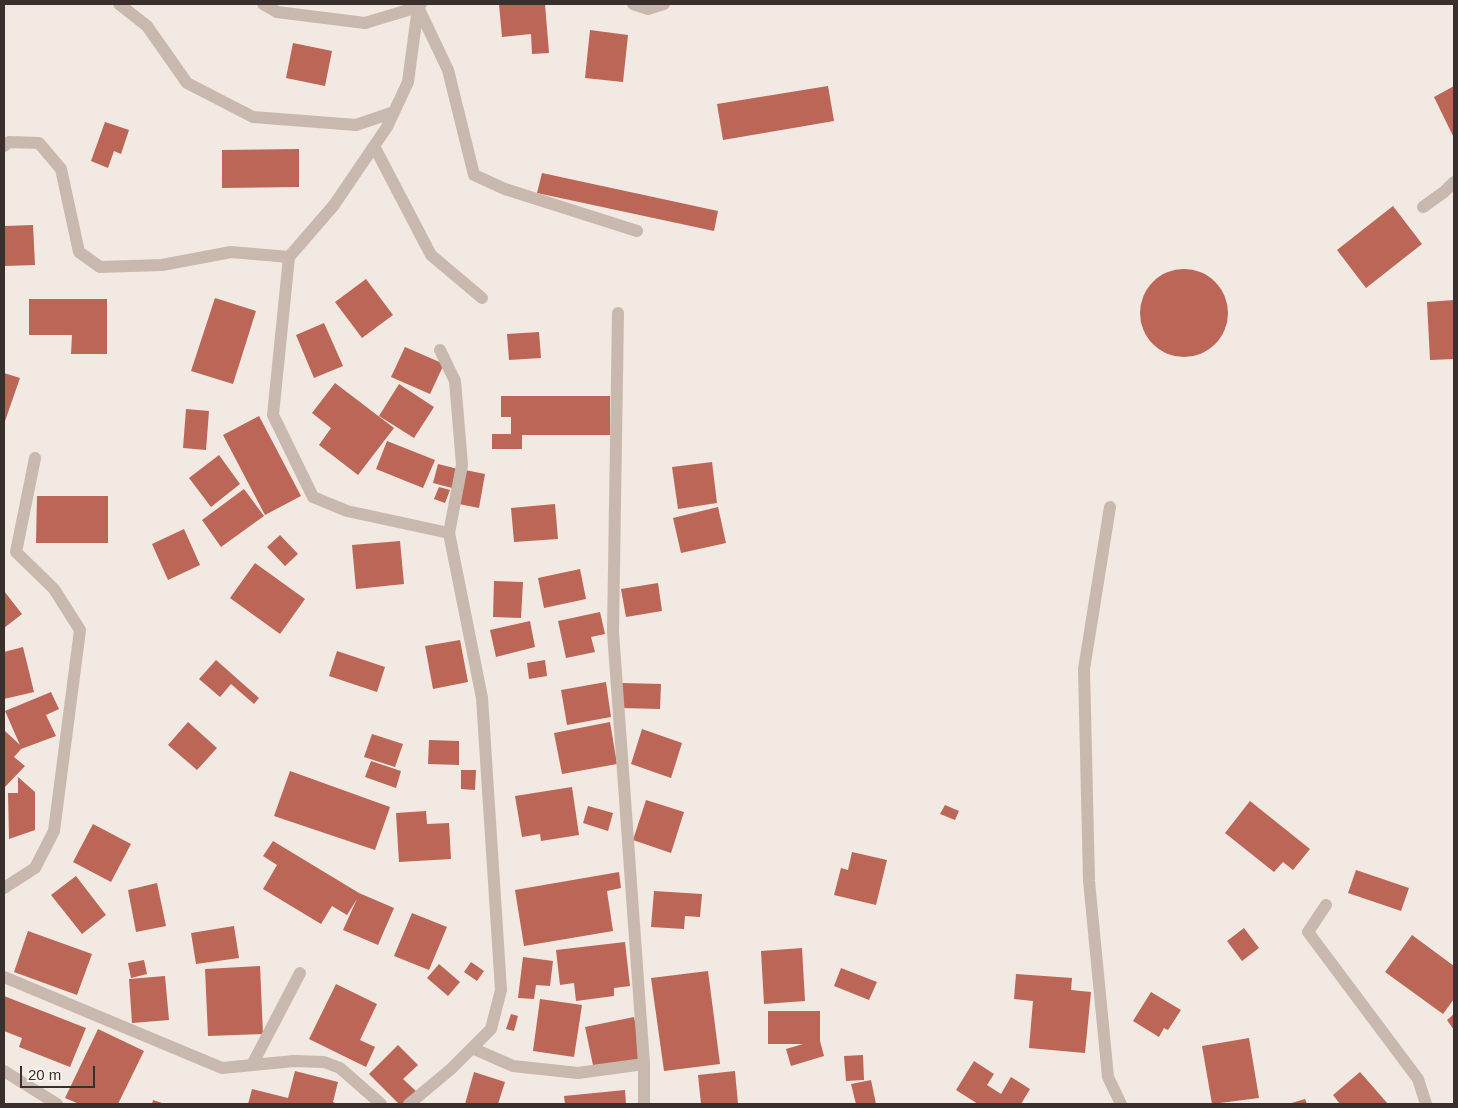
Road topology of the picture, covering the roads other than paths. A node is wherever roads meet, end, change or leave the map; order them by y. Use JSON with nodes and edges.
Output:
{"nodes":[{"id":1,"x":120,"y":4,"type":"edge"},
{"id":2,"x":263,"y":4,"type":"edge"},
{"id":3,"x":633,"y":4,"type":"edge"},
{"id":4,"x":664,"y":4,"type":"edge"},
{"id":5,"x":420,"y":5,"type":"edge"},
{"id":6,"x":394,"y":112,"type":"junction"},
{"id":7,"x":4,"y":146,"type":"edge"},
{"id":8,"x":374,"y":146,"type":"junction"},
{"id":9,"x":1454,"y":182,"type":"edge"},
{"id":10,"x":1423,"y":207,"type":"dead end"},
{"id":11,"x":637,"y":231,"type":"dead end"},
{"id":12,"x":289,"y":257,"type":"junction"},
{"id":13,"x":482,"y":298,"type":"dead end"},
{"id":14,"x":618,"y":312,"type":"dead end"},
{"id":15,"x":440,"y":350,"type":"dead end"},
{"id":16,"x":36,"y":458,"type":"dead end"},
{"id":17,"x":1110,"y":507,"type":"dead end"},
{"id":18,"x":449,"y":533,"type":"junction"},
{"id":19,"x":4,"y":888,"type":"edge"},
{"id":20,"x":1326,"y":904,"type":"dead end"},
{"id":21,"x":300,"y":973,"type":"dead end"},
{"id":22,"x":4,"y":977,"type":"edge"},
{"id":23,"x":472,"y":1048,"type":"junction"},
{"id":24,"x":644,"y":1064,"type":"junction"},
{"id":25,"x":252,"y":1065,"type":"junction"},
{"id":26,"x":4,"y":1072,"type":"edge"},
{"id":27,"x":57,"y":1104,"type":"edge"},
{"id":28,"x":381,"y":1104,"type":"edge"},
{"id":29,"x":409,"y":1104,"type":"edge"},
{"id":30,"x":644,"y":1104,"type":"edge"},
{"id":31,"x":1122,"y":1104,"type":"edge"},
{"id":32,"x":1426,"y":1104,"type":"edge"}],
"edges":[{"from":1,"to":6,"type":"street"},
{"from":2,"to":5,"type":"street"},
{"from":3,"to":4,"type":"street"},
{"from":5,"to":6,"type":"street"},
{"from":5,"to":11,"type":"street"},
{"from":6,"to":8,"type":"street"},
{"from":7,"to":12,"type":"street"},
{"from":8,"to":12,"type":"street"},
{"from":8,"to":13,"type":"street"},
{"from":9,"to":10,"type":"street"},
{"from":12,"to":18,"type":"street"},
{"from":14,"to":24,"type":"street"},
{"from":15,"to":18,"type":"street"},
{"from":16,"to":19,"type":"street"},
{"from":17,"to":31,"type":"street"},
{"from":18,"to":23,"type":"street"},
{"from":20,"to":32,"type":"street"},
{"from":21,"to":25,"type":"street"},
{"from":22,"to":25,"type":"street"},
{"from":23,"to":24,"type":"street"},
{"from":23,"to":29,"type":"street"},
{"from":24,"to":30,"type":"street"},
{"from":25,"to":28,"type":"street"},
{"from":26,"to":27,"type":"street"}]}
